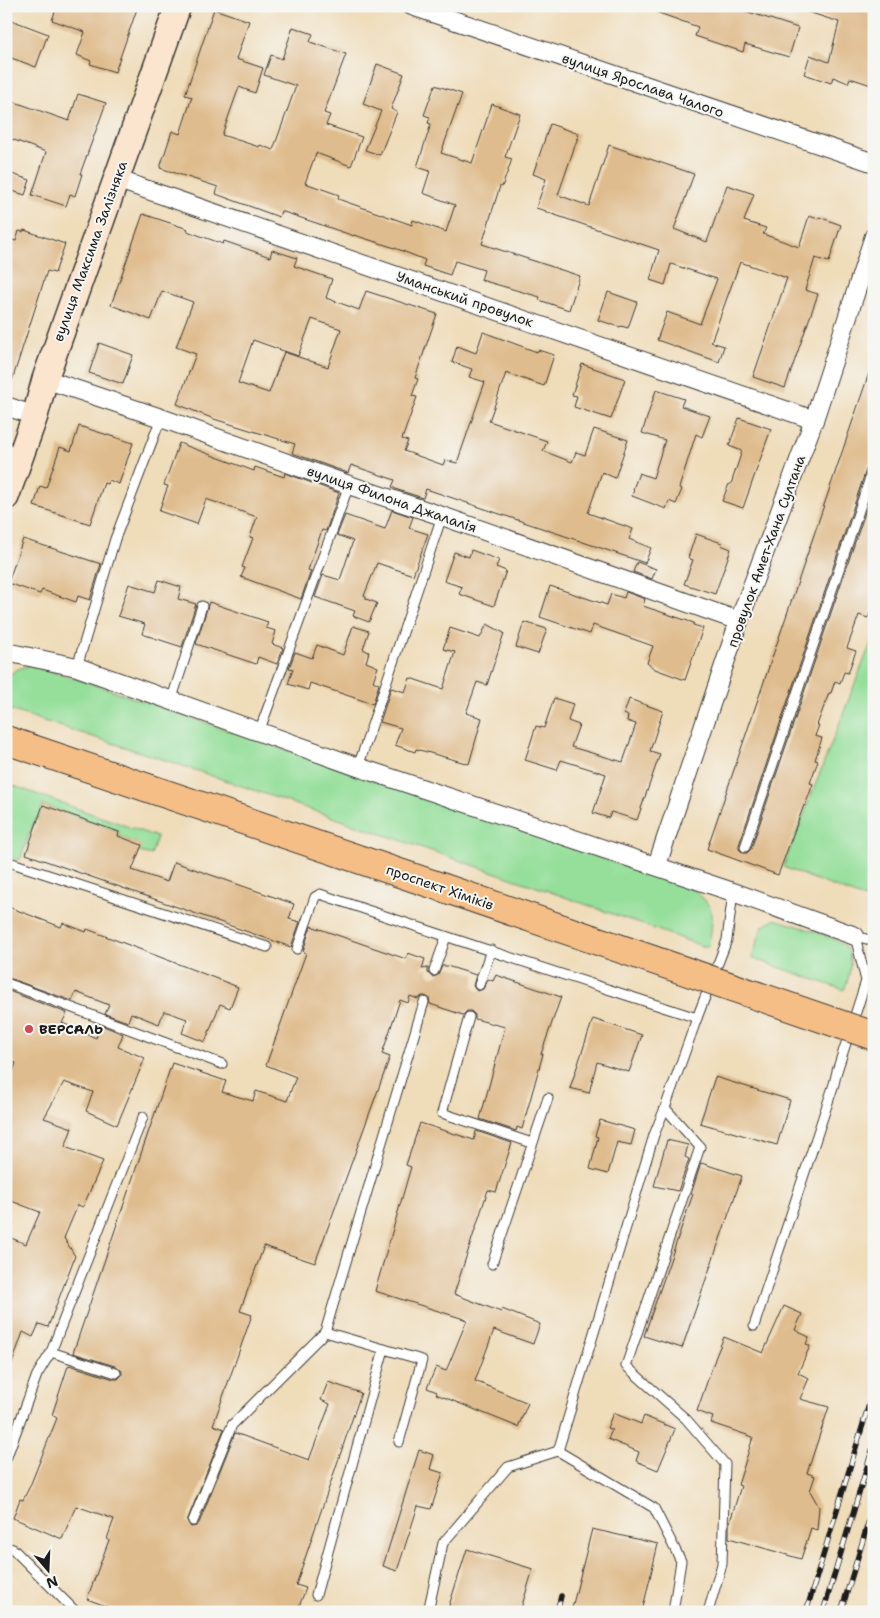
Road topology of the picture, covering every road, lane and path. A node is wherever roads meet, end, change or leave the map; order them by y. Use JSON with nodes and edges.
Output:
{"nodes":[{"id":1,"x":178,"y":6,"type":"edge"},
{"id":2,"x":412,"y":6,"type":"edge"},
{"id":3,"x":874,"y":163,"type":"edge"},
{"id":4,"x":116,"y":179,"type":"junction"},
{"id":5,"x":874,"y":236,"type":"edge"},
{"id":6,"x":45,"y":379,"type":"junction"},
{"id":7,"x":6,"y":406,"type":"edge"},
{"id":8,"x":35,"y":416,"type":"junction"},
{"id":9,"x":161,"y":418,"type":"junction"},
{"id":10,"x":814,"y":420,"type":"junction"},
{"id":11,"x":874,"y":466,"type":"edge"},
{"id":12,"x":349,"y":485,"type":"junction"},
{"id":13,"x":6,"y":497,"type":"edge"},
{"id":14,"x":442,"y":516,"type":"junction"},
{"id":15,"x":202,"y":606,"type":"dead end"},
{"id":16,"x":739,"y":621,"type":"junction"},
{"id":17,"x":6,"y":652,"type":"edge"},
{"id":18,"x":77,"y":668,"type":"junction"},
{"id":19,"x":171,"y":701,"type":"junction"},
{"id":20,"x":259,"y":732,"type":"junction"},
{"id":21,"x":6,"y":740,"type":"edge"},
{"id":22,"x":358,"y":766,"type":"junction"},
{"id":23,"x":745,"y":847,"type":"dead end"},
{"id":24,"x":6,"y":861,"type":"edge"},
{"id":25,"x":657,"y":865,"type":"junction"},
{"id":26,"x":733,"y":892,"type":"junction"},
{"id":27,"x":855,"y":936,"type":"junction"},
{"id":28,"x":446,"y":937,"type":"junction"},
{"id":29,"x":874,"y":941,"type":"edge"},
{"id":30,"x":267,"y":947,"type":"dead end"},
{"id":31,"x":296,"y":949,"type":"dead end"},
{"id":32,"x":491,"y":950,"type":"junction"},
{"id":33,"x":434,"y":970,"type":"dead end"},
{"id":34,"x":6,"y":983,"type":"edge"},
{"id":35,"x":479,"y":985,"type":"dead end"},
{"id":36,"x":424,"y":1002,"type":"dead end"},
{"id":37,"x":469,"y":1017,"type":"dead end"},
{"id":38,"x":697,"y":1018,"type":"junction"},
{"id":39,"x":874,"y":1036,"type":"edge"},
{"id":40,"x":222,"y":1064,"type":"dead end"},
{"id":41,"x":548,"y":1098,"type":"dead end"},
{"id":42,"x":665,"y":1108,"type":"junction"},
{"id":43,"x":143,"y":1117,"type":"dead end"},
{"id":44,"x":532,"y":1144,"type":"junction"},
{"id":45,"x":492,"y":1264,"type":"dead end"},
{"id":46,"x":754,"y":1326,"type":"dead end"},
{"id":47,"x":325,"y":1332,"type":"junction"},
{"id":48,"x":384,"y":1349,"type":"junction"},
{"id":49,"x":51,"y":1352,"type":"junction"},
{"id":50,"x":116,"y":1373,"type":"dead end"},
{"id":51,"x":398,"y":1442,"type":"dead end"},
{"id":52,"x":558,"y":1451,"type":"junction"},
{"id":53,"x":6,"y":1459,"type":"edge"},
{"id":54,"x":193,"y":1522,"type":"dead end"},
{"id":55,"x":6,"y":1547,"type":"edge"},
{"id":56,"x":316,"y":1595,"type":"dead end"},
{"id":57,"x":76,"y":1612,"type":"edge"},
{"id":58,"x":428,"y":1612,"type":"edge"},
{"id":59,"x":674,"y":1612,"type":"edge"},
{"id":60,"x":708,"y":1612,"type":"edge"}],
"edges":[{"from":1,"to":4,"type":"street","name":"вулиця Максима Залізняка"},
{"from":2,"to":3,"type":"street","name":"вулиця Ярослава Чалого"},
{"from":4,"to":6,"type":"street","name":"вулиця Максима Залізняка"},
{"from":4,"to":10,"type":"street","name":"Уманський провулок"},
{"from":5,"to":10,"type":"street","name":"провулок Амет-Хана Султана"},
{"from":6,"to":8,"type":"street","name":"вулиця Максима Залізняка"},
{"from":6,"to":9,"type":"street","name":"вулиця Филона Джалалія"},
{"from":7,"to":8,"type":"street"},
{"from":8,"to":13,"type":"street","name":"вулиця Максима Залізняка"},
{"from":9,"to":12,"type":"street","name":"вулиця Филона Джалалія"},
{"from":9,"to":18,"type":"lane"},
{"from":10,"to":16,"type":"street","name":"провулок Амет-Хана Султана"},
{"from":11,"to":23,"type":"lane"},
{"from":12,"to":14,"type":"street","name":"вулиця Филона Джалалія"},
{"from":12,"to":20,"type":"lane"},
{"from":14,"to":16,"type":"street","name":"вулиця Филона Джалалія"},
{"from":14,"to":22,"type":"lane"},
{"from":15,"to":19,"type":"lane"},
{"from":16,"to":25,"type":"street","name":"провулок Амет-Хана Султана"},
{"from":17,"to":18,"type":"street"},
{"from":18,"to":19,"type":"street"},
{"from":19,"to":20,"type":"street"},
{"from":20,"to":22,"type":"street"},
{"from":21,"to":39,"type":"main road","name":"проспект Хіміків","bridge":true},
{"from":22,"to":25,"type":"street"},
{"from":24,"to":30,"type":"lane"},
{"from":25,"to":26,"type":"street"},
{"from":26,"to":27,"type":"street"},
{"from":26,"to":38,"type":"lane"},
{"from":27,"to":29,"type":"lane"},
{"from":27,"to":46,"type":"lane"},
{"from":28,"to":31,"type":"lane"},
{"from":28,"to":32,"type":"lane"},
{"from":28,"to":33,"type":"lane"},
{"from":32,"to":35,"type":"lane"},
{"from":32,"to":38,"type":"lane"},
{"from":34,"to":40,"type":"lane"},
{"from":36,"to":47,"type":"lane"},
{"from":37,"to":44,"type":"lane"},
{"from":38,"to":42,"type":"lane"},
{"from":41,"to":44,"type":"lane"},
{"from":42,"to":52,"type":"lane"},
{"from":42,"to":60,"type":"lane"},
{"from":43,"to":49,"type":"lane"},
{"from":44,"to":45,"type":"lane"},
{"from":47,"to":48,"type":"lane"},
{"from":47,"to":54,"type":"lane"},
{"from":48,"to":51,"type":"lane"},
{"from":48,"to":56,"type":"lane"},
{"from":49,"to":50,"type":"lane"},
{"from":49,"to":53,"type":"lane"},
{"from":52,"to":58,"type":"lane"},
{"from":52,"to":59,"type":"lane"},
{"from":55,"to":57,"type":"lane"}]}
